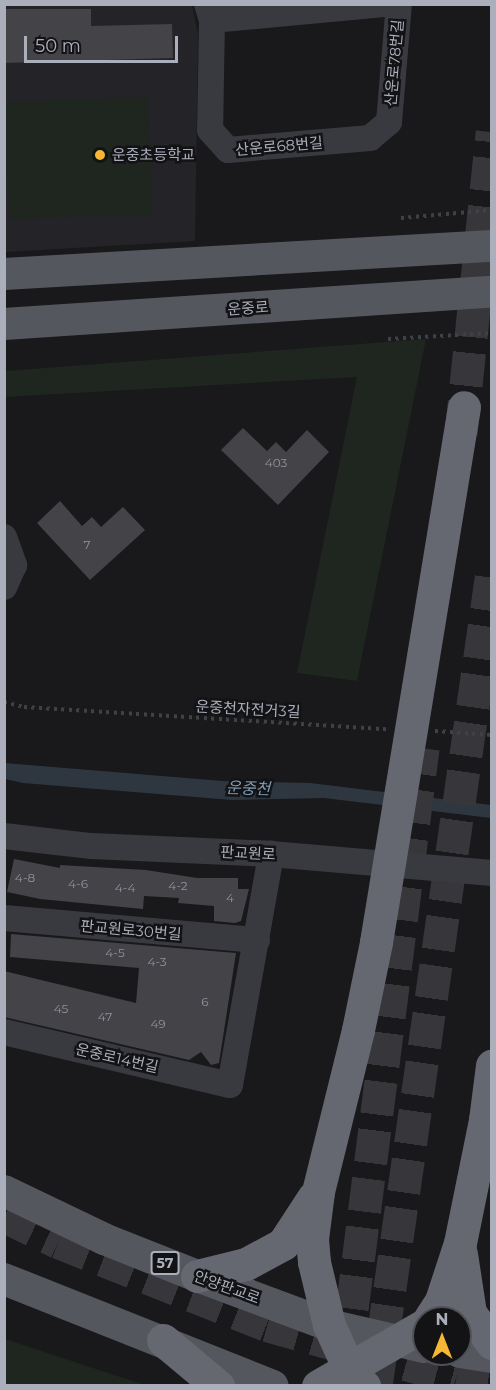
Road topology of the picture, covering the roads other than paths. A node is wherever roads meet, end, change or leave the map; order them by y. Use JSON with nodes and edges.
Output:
{"nodes":[{"id":1,"x":386,"y":4,"type":"edge"},
{"id":2,"x":399,"y":4,"type":"edge"},
{"id":3,"x":307,"y":8,"type":"edge"},
{"id":4,"x":209,"y":12,"type":"edge"},
{"id":5,"x":389,"y":122,"type":"joint"},
{"id":6,"x":492,"y":246,"type":"edge"},
{"id":7,"x":4,"y":274,"type":"edge"},
{"id":8,"x":492,"y":292,"type":"edge"},
{"id":9,"x":4,"y":324,"type":"edge"},
{"id":10,"x":464,"y":407,"type":"tunnel mouth"},
{"id":11,"x":4,"y":537,"type":"edge"},
{"id":12,"x":4,"y":587,"type":"edge"},
{"id":13,"x":4,"y":836,"type":"edge"},
{"id":14,"x":271,"y":854,"type":"junction"},
{"id":15,"x":492,"y":873,"type":"edge"},
{"id":16,"x":4,"y":918,"type":"edge"},
{"id":17,"x":257,"y":940,"type":"junction"},
{"id":18,"x":4,"y":1032,"type":"edge"},
{"id":19,"x":492,"y":1065,"type":"edge"},
{"id":20,"x":4,"y":1191,"type":"edge"},
{"id":21,"x":318,"y":1192,"type":"junction"},
{"id":22,"x":460,"y":1243,"type":"junction"},
{"id":23,"x":197,"y":1276,"type":"junction"},
{"id":24,"x":4,"y":1279,"type":"edge"},
{"id":25,"x":438,"y":1306,"type":"edge"},
{"id":26,"x":329,"y":1325,"type":"junction"},
{"id":27,"x":163,"y":1340,"type":"junction"},
{"id":28,"x":492,"y":1343,"type":"edge"},
{"id":29,"x":410,"y":1344,"type":"edge"},
{"id":30,"x":472,"y":1354,"type":"edge"},
{"id":31,"x":492,"y":1357,"type":"edge"},
{"id":32,"x":357,"y":1378,"type":"edge"},
{"id":33,"x":218,"y":1386,"type":"edge"},
{"id":34,"x":273,"y":1386,"type":"edge"},
{"id":35,"x":318,"y":1386,"type":"edge"}],
"edges":[{"from":1,"to":3,"type":"street","name":"산운로68번길"},
{"from":2,"to":5,"type":"street","name":"산운로78번길"},
{"from":3,"to":4,"type":"street","name":"산운로68번길"},
{"from":4,"to":5,"type":"street","name":"산운로68번길"},
{"from":6,"to":7,"type":"main road"},
{"from":8,"to":9,"type":"main road","name":"운중로"},
{"from":10,"to":21,"type":"highway","bridge":true},
{"from":11,"to":12,"type":"street"},
{"from":13,"to":14,"type":"street","name":"판교원로"},
{"from":14,"to":15,"type":"street","name":"판교원로"},
{"from":14,"to":17,"type":"street"},
{"from":16,"to":17,"type":"street","name":"판교원로30번길"},
{"from":17,"to":18,"type":"street","name":"운중로14번길"},
{"from":19,"to":22,"type":"highway"},
{"from":20,"to":23,"type":"main road","name":"안양판교로","number":"57"},
{"from":21,"to":23,"type":"highway"},
{"from":21,"to":26,"type":"highway"},
{"from":22,"to":25,"type":"highway"},
{"from":22,"to":28,"type":"highway"},
{"from":23,"to":26,"type":"main road","name":"안양판교로","number":"57"},
{"from":24,"to":27,"type":"main road"},
{"from":26,"to":29,"type":"main road","name":"안양판교로","number":"57"},
{"from":26,"to":32,"type":"highway"},
{"from":27,"to":33,"type":"highway"},
{"from":27,"to":34,"type":"main road"},
{"from":29,"to":32,"type":"highway"},
{"from":30,"to":31,"type":"main road"},
{"from":32,"to":35,"type":"highway"}]}
